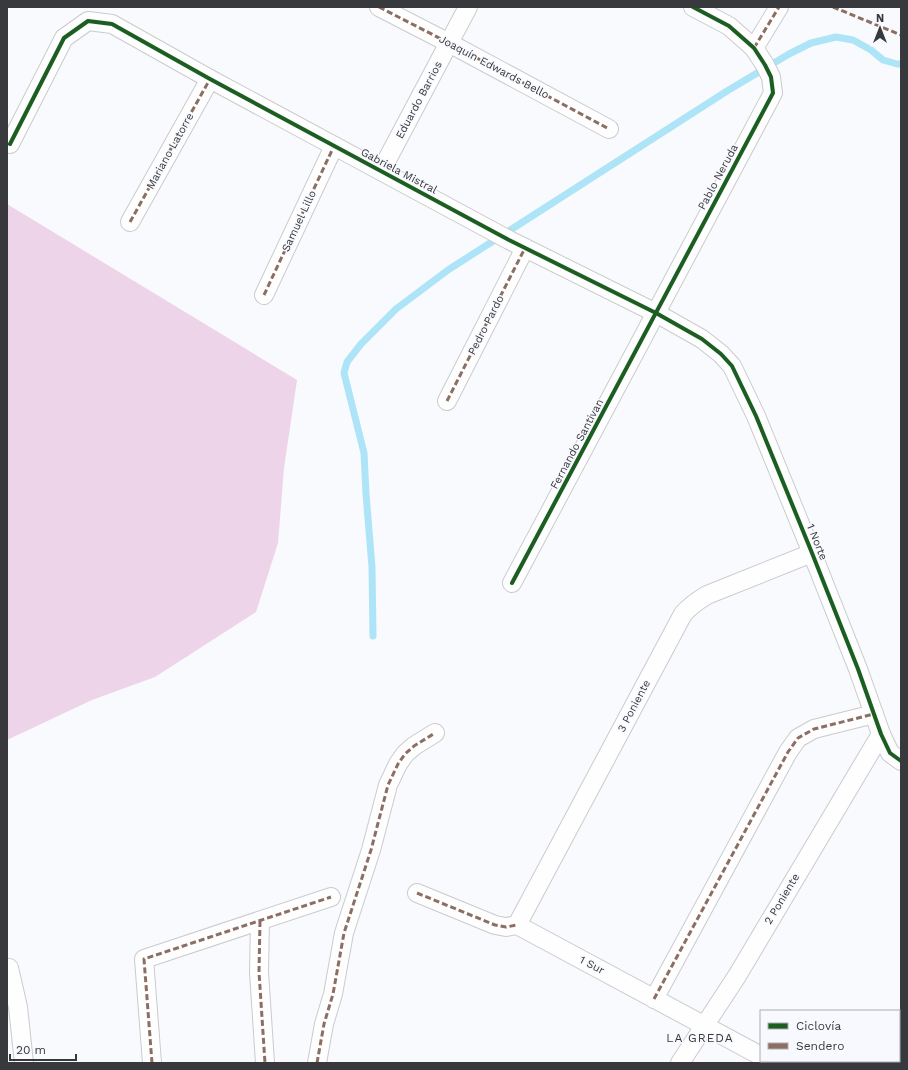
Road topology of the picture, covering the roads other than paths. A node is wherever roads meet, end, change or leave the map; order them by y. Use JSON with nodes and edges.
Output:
{"nodes":[{"id":1,"x":379,"y":7,"type":"edge"},
{"id":2,"x":468,"y":7,"type":"edge"},
{"id":3,"x":693,"y":7,"type":"edge"},
{"id":4,"x":779,"y":7,"type":"edge"},
{"id":5,"x":449,"y":43,"type":"junction"},
{"id":6,"x":756,"y":51,"type":"junction"},
{"id":7,"x":210,"y":79,"type":"junction"},
{"id":8,"x":609,"y":129,"type":"dead end"},
{"id":9,"x":10,"y":144,"type":"dead end"},
{"id":10,"x":334,"y":146,"type":"junction"},
{"id":11,"x":381,"y":171,"type":"junction"},
{"id":12,"x":130,"y":222,"type":"dead end"},
{"id":13,"x":525,"y":248,"type":"junction"},
{"id":14,"x":264,"y":295,"type":"dead end"},
{"id":15,"x":656,"y":313,"type":"junction"},
{"id":16,"x":702,"y":339,"type":"joint"},
{"id":17,"x":447,"y":401,"type":"dead end"},
{"id":18,"x":812,"y":553,"type":"junction"},
{"id":19,"x":512,"y":583,"type":"dead end"},
{"id":20,"x":874,"y":714,"type":"junction"},
{"id":21,"x":435,"y":733,"type":"dead end"},
{"id":22,"x":881,"y":734,"type":"junction"},
{"id":23,"x":901,"y":761,"type":"edge"},
{"id":24,"x":418,"y":893,"type":"dead end"},
{"id":25,"x":331,"y":897,"type":"dead end"},
{"id":26,"x":260,"y":921,"type":"junction"},
{"id":27,"x":517,"y":925,"type":"junction"},
{"id":28,"x":9,"y":968,"type":"dead end"},
{"id":29,"x":654,"y":999,"type":"junction"},
{"id":30,"x":704,"y":1025,"type":"junction"},
{"id":31,"x":760,"y":1055,"type":"edge"},
{"id":32,"x":24,"y":1063,"type":"edge"},
{"id":33,"x":152,"y":1063,"type":"edge"},
{"id":34,"x":265,"y":1063,"type":"edge"},
{"id":35,"x":317,"y":1063,"type":"edge"},
{"id":36,"x":680,"y":1063,"type":"edge"}],
"edges":[{"from":1,"to":5,"type":"street","name":"Joaquín Edwards Bello"},
{"from":2,"to":5,"type":"street","name":"Eduardo Barrios"},
{"from":3,"to":6,"type":"street","name":"Pablo Neruda"},
{"from":4,"to":6,"type":"street"},
{"from":5,"to":8,"type":"street","name":"Joaquín Edwards Bello"},
{"from":5,"to":11,"type":"street","name":"Eduardo Barrios"},
{"from":6,"to":15,"type":"street","name":"Pablo Neruda"},
{"from":7,"to":9,"type":"street","name":"Gabriela Mistral"},
{"from":7,"to":10,"type":"street","name":"Gabriela Mistral"},
{"from":7,"to":12,"type":"street","name":"Mariano Latorre"},
{"from":10,"to":11,"type":"street","name":"Gabriela Mistral"},
{"from":10,"to":14,"type":"street","name":"Samuel Lillo"},
{"from":11,"to":13,"type":"street","name":"Gabriela Mistral"},
{"from":13,"to":15,"type":"street","name":"Gabriela Mistral"},
{"from":13,"to":17,"type":"street","name":"Pedro Pardo"},
{"from":15,"to":16,"type":"street","name":"Gabriela Mistral"},
{"from":15,"to":19,"type":"street","name":"Fernando Santivan"},
{"from":16,"to":18,"type":"street","name":"1 Norte"},
{"from":18,"to":20,"type":"street","name":"1 Norte"},
{"from":18,"to":27,"type":"street","name":"3 Poniente"},
{"from":20,"to":22,"type":"street","name":"1 Norte"},
{"from":20,"to":29,"type":"street"},
{"from":21,"to":35,"type":"street"},
{"from":22,"to":23,"type":"street","name":"1 Norte"},
{"from":22,"to":30,"type":"street","name":"2 Poniente"},
{"from":24,"to":27,"type":"street","name":"1 Sur"},
{"from":25,"to":26,"type":"street"},
{"from":26,"to":33,"type":"street"},
{"from":26,"to":34,"type":"street"},
{"from":27,"to":29,"type":"street","name":"1 Sur"},
{"from":28,"to":32,"type":"street"},
{"from":29,"to":30,"type":"street","name":"1 Sur"},
{"from":30,"to":31,"type":"street","name":"1 Sur"},
{"from":30,"to":36,"type":"street","name":"2 Poniente"}]}
